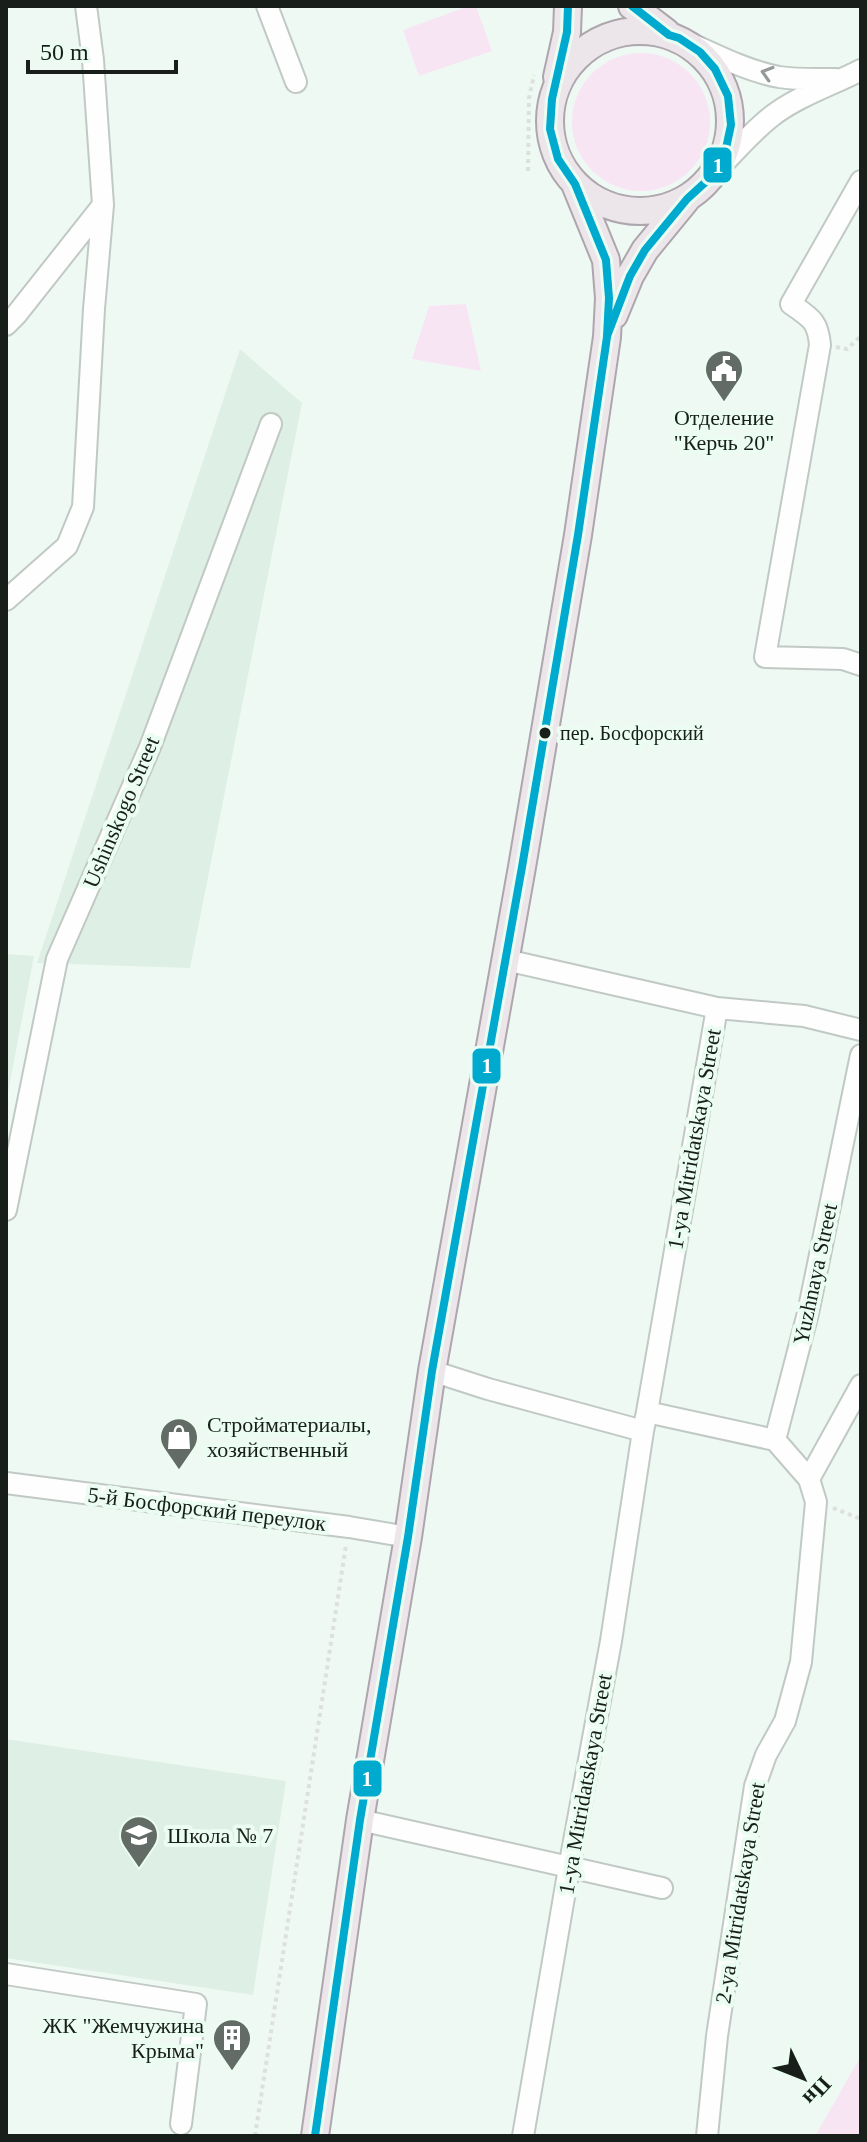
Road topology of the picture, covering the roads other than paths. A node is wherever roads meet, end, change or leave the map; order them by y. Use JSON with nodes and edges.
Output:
{"nodes":[{"id":1,"x":86,"y":6,"type":"edge"},
{"id":2,"x":267,"y":6,"type":"edge"},
{"id":3,"x":568,"y":6,"type":"edge"},
{"id":4,"x":632,"y":6,"type":"edge"},
{"id":5,"x":674,"y":36,"type":"junction"},
{"id":6,"x":853,"y":74,"type":"edge"},
{"id":7,"x":296,"y":82,"type":"dead end"},
{"id":8,"x":554,"y":94,"type":"junction"},
{"id":9,"x":710,"y":178,"type":"junction"},
{"id":10,"x":861,"y":181,"type":"edge"},
{"id":11,"x":575,"y":184,"type":"junction"},
{"id":12,"x":687,"y":199,"type":"junction"},
{"id":13,"x":103,"y":205,"type":"junction"},
{"id":14,"x":6,"y":325,"type":"edge"},
{"id":15,"x":607,"y":337,"type":"junction"},
{"id":16,"x":271,"y":424,"type":"dead end"},
{"id":17,"x":6,"y":600,"type":"edge"},
{"id":18,"x":861,"y":665,"type":"edge"},
{"id":19,"x":506,"y":960,"type":"junction"},
{"id":20,"x":717,"y":1008,"type":"junction"},
{"id":21,"x":861,"y":1030,"type":"edge"},
{"id":22,"x":861,"y":1055,"type":"edge"},
{"id":23,"x":6,"y":1210,"type":"edge"},
{"id":24,"x":432,"y":1371,"type":"junction"},
{"id":25,"x":861,"y":1385,"type":"edge"},
{"id":26,"x":645,"y":1421,"type":"junction"},
{"id":27,"x":775,"y":1440,"type":"junction"},
{"id":28,"x":809,"y":1479,"type":"junction"},
{"id":29,"x":6,"y":1483,"type":"edge"},
{"id":30,"x":408,"y":1537,"type":"junction"},
{"id":31,"x":360,"y":1820,"type":"junction"},
{"id":32,"x":569,"y":1868,"type":"junction"},
{"id":33,"x":662,"y":1888,"type":"dead end"},
{"id":34,"x":6,"y":1974,"type":"edge"},
{"id":35,"x":181,"y":2124,"type":"dead end"},
{"id":36,"x":315,"y":2136,"type":"edge"},
{"id":37,"x":523,"y":2136,"type":"edge"},
{"id":38,"x":707,"y":2136,"type":"edge"}],
"edges":[{"from":1,"to":13,"type":"street"},
{"from":2,"to":7,"type":"street"},
{"from":3,"to":8,"type":"main road"},
{"from":4,"to":5,"type":"main road"},
{"from":6,"to":5,"type":"street","one_way":true},
{"from":5,"to":8,"type":"main road"},
{"from":5,"to":9,"type":"main road"},
{"from":6,"to":9,"type":"street"},
{"from":8,"to":11,"type":"main road"},
{"from":9,"to":12,"type":"main road"},
{"from":10,"to":18,"type":"street"},
{"from":11,"to":12,"type":"main road"},
{"from":11,"to":15,"type":"main road"},
{"from":12,"to":15,"type":"main road"},
{"from":13,"to":14,"type":"street"},
{"from":13,"to":17,"type":"street"},
{"from":15,"to":19,"type":"main road"},
{"from":16,"to":23,"type":"street","name":"Ushinskogo Street"},
{"from":19,"to":20,"type":"street"},
{"from":19,"to":24,"type":"main road"},
{"from":20,"to":21,"type":"street"},
{"from":20,"to":26,"type":"street","name":"1-ya Mitridatskaya Street"},
{"from":22,"to":27,"type":"street","name":"Yuzhnaya Street"},
{"from":24,"to":26,"type":"street"},
{"from":24,"to":30,"type":"main road"},
{"from":25,"to":28,"type":"street"},
{"from":26,"to":27,"type":"street"},
{"from":26,"to":32,"type":"street","name":"1-ya Mitridatskaya Street"},
{"from":27,"to":28,"type":"street"},
{"from":28,"to":38,"type":"street","name":"2-ya Mitridatskaya Street"},
{"from":29,"to":30,"type":"street","name":"5-й Босфорский переулок"},
{"from":30,"to":31,"type":"main road"},
{"from":31,"to":32,"type":"street"},
{"from":31,"to":36,"type":"main road"},
{"from":32,"to":33,"type":"street"},
{"from":32,"to":37,"type":"street","name":"1-ya Mitridatskaya Street"},
{"from":34,"to":35,"type":"street"}]}
